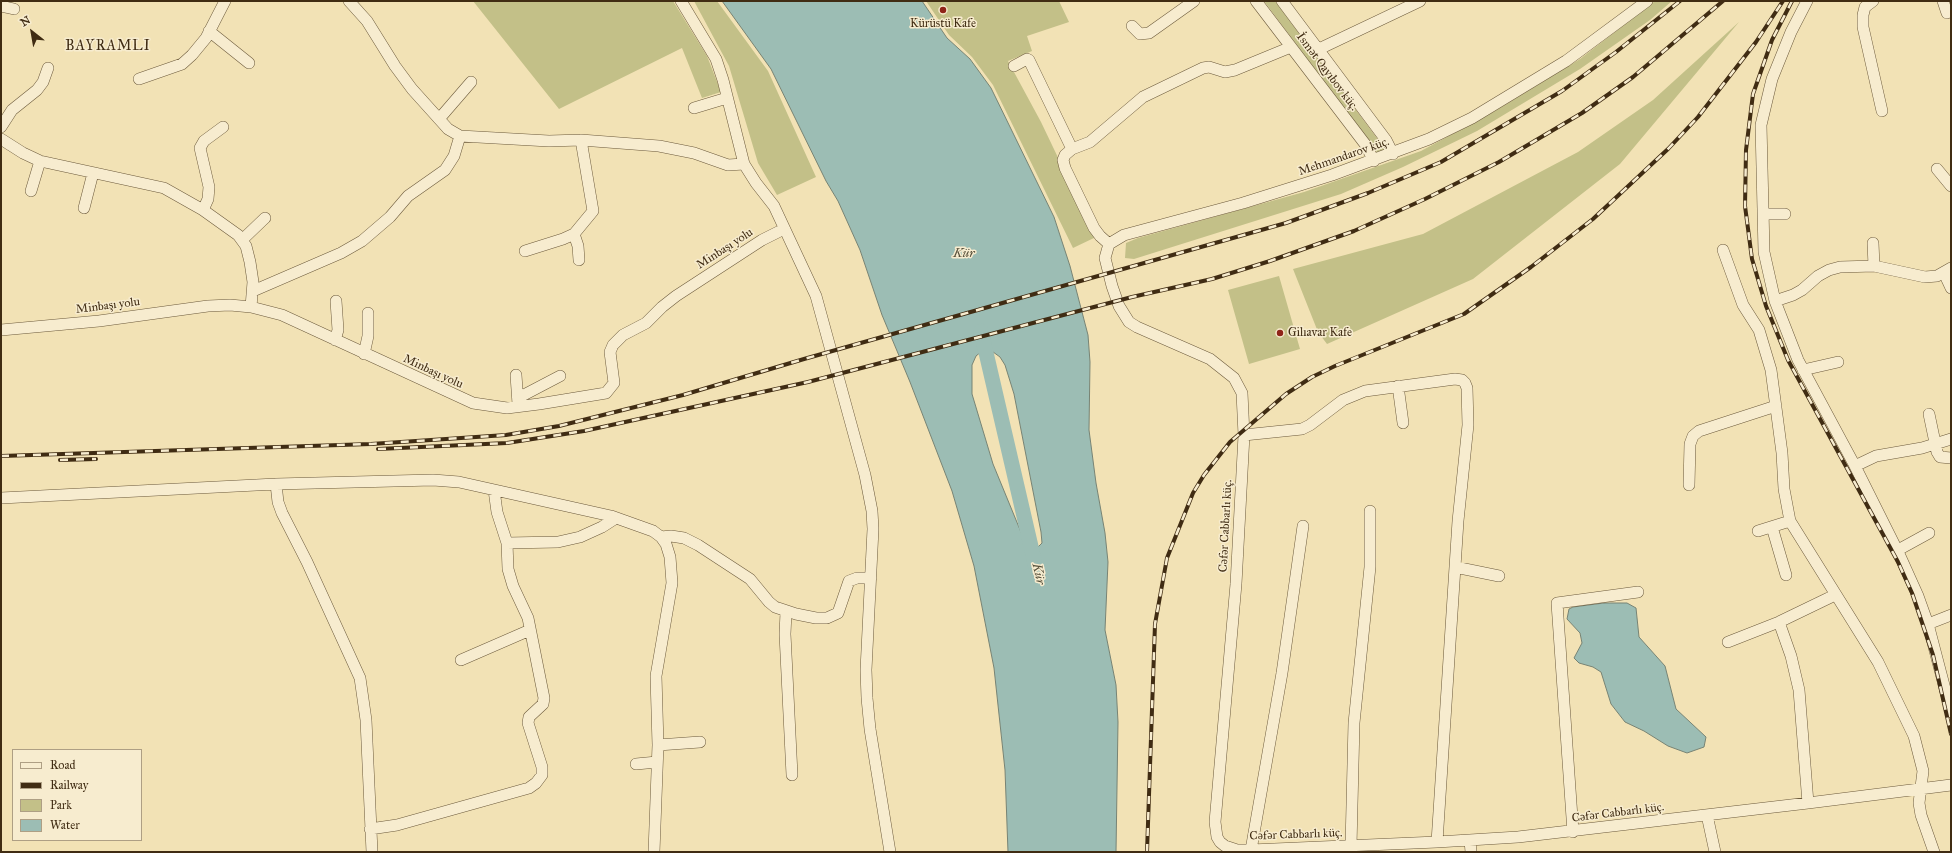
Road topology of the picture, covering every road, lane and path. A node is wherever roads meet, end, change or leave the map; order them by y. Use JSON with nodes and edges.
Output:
{"nodes":[{"id":1,"x":225,"y":1,"type":"edge"},
{"id":2,"x":349,"y":1,"type":"edge"},
{"id":3,"x":681,"y":1,"type":"edge"},
{"id":4,"x":1194,"y":1,"type":"edge"},
{"id":5,"x":1256,"y":1,"type":"edge"},
{"id":6,"x":1282,"y":1,"type":"edge"},
{"id":7,"x":1420,"y":1,"type":"edge"},
{"id":8,"x":1647,"y":1,"type":"edge"},
{"id":9,"x":1808,"y":1,"type":"edge"},
{"id":10,"x":1873,"y":1,"type":"edge"},
{"id":11,"x":1943,"y":1,"type":"edge"},
{"id":12,"x":1,"y":6,"type":"edge"},
{"id":13,"x":14,"y":9,"type":"dead end"},
{"id":14,"x":1947,"y":13,"type":"dead end"},
{"id":15,"x":1132,"y":26,"type":"dead end"},
{"id":16,"x":209,"y":31,"type":"junction"},
{"id":17,"x":1292,"y":47,"type":"junction"},
{"id":18,"x":1318,"y":48,"type":"junction"},
{"id":19,"x":249,"y":64,"type":"dead end"},
{"id":20,"x":1014,"y":66,"type":"dead end"},
{"id":21,"x":48,"y":68,"type":"dead end"},
{"id":22,"x":139,"y":79,"type":"dead end"},
{"id":23,"x":471,"y":82,"type":"dead end"},
{"id":24,"x":727,"y":98,"type":"junction"},
{"id":25,"x":694,"y":108,"type":"dead end"},
{"id":26,"x":1882,"y":111,"type":"dead end"},
{"id":27,"x":439,"y":119,"type":"junction"},
{"id":28,"x":1,"y":127,"type":"edge"},
{"id":29,"x":224,"y":127,"type":"dead end"},
{"id":30,"x":460,"y":136,"type":"junction"},
{"id":31,"x":1,"y":139,"type":"edge"},
{"id":32,"x":581,"y":140,"type":"junction"},
{"id":33,"x":1072,"y":149,"type":"junction"},
{"id":34,"x":1393,"y":154,"type":"junction"},
{"id":35,"x":1374,"y":161,"type":"junction"},
{"id":36,"x":40,"y":162,"type":"junction"},
{"id":37,"x":744,"y":164,"type":"junction"},
{"id":38,"x":1937,"y":169,"type":"dead end"},
{"id":39,"x":93,"y":173,"type":"junction"},
{"id":40,"x":1951,"y":186,"type":"edge"},
{"id":41,"x":31,"y":191,"type":"dead end"},
{"id":42,"x":84,"y":208,"type":"dead end"},
{"id":43,"x":203,"y":210,"type":"junction"},
{"id":44,"x":1762,"y":214,"type":"junction"},
{"id":45,"x":1785,"y":214,"type":"dead end"},
{"id":46,"x":265,"y":218,"type":"dead end"},
{"id":47,"x":784,"y":229,"type":"junction"},
{"id":48,"x":574,"y":234,"type":"junction"},
{"id":49,"x":242,"y":240,"type":"junction"},
{"id":50,"x":1873,"y":243,"type":"dead end"},
{"id":51,"x":1109,"y":244,"type":"junction"},
{"id":52,"x":525,"y":250,"type":"dead end"},
{"id":53,"x":1723,"y":250,"type":"dead end"},
{"id":54,"x":579,"y":260,"type":"dead end"},
{"id":55,"x":1874,"y":266,"type":"junction"},
{"id":56,"x":1947,"y":270,"type":"edge"},
{"id":57,"x":1951,"y":288,"type":"edge"},
{"id":58,"x":253,"y":291,"type":"junction"},
{"id":59,"x":1775,"y":300,"type":"junction"},
{"id":60,"x":336,"y":301,"type":"dead end"},
{"id":61,"x":251,"y":307,"type":"junction"},
{"id":62,"x":368,"y":313,"type":"dead end"},
{"id":63,"x":1,"y":330,"type":"edge"},
{"id":64,"x":335,"y":340,"type":"junction"},
{"id":65,"x":364,"y":354,"type":"junction"},
{"id":66,"x":1838,"y":362,"type":"dead end"},
{"id":67,"x":1803,"y":370,"type":"junction"},
{"id":68,"x":516,"y":376,"type":"dead end"},
{"id":69,"x":560,"y":376,"type":"dead end"},
{"id":70,"x":1398,"y":386,"type":"junction"},
{"id":71,"x":518,"y":402,"type":"junction"},
{"id":72,"x":1776,"y":406,"type":"junction"},
{"id":73,"x":1929,"y":414,"type":"dead end"},
{"id":74,"x":1403,"y":423,"type":"dead end"},
{"id":75,"x":1244,"y":436,"type":"junction"},
{"id":76,"x":1951,"y":439,"type":"edge"},
{"id":77,"x":1936,"y":444,"type":"junction"},
{"id":78,"x":1951,"y":458,"type":"edge"},
{"id":79,"x":1855,"y":466,"type":"junction"},
{"id":80,"x":276,"y":484,"type":"junction"},
{"id":81,"x":1689,"y":485,"type":"dead end"},
{"id":82,"x":494,"y":490,"type":"junction"},
{"id":83,"x":1,"y":498,"type":"edge"},
{"id":84,"x":1370,"y":512,"type":"dead end"},
{"id":85,"x":616,"y":518,"type":"junction"},
{"id":86,"x":1790,"y":521,"type":"junction"},
{"id":87,"x":1303,"y":526,"type":"dead end"},
{"id":88,"x":1772,"y":527,"type":"junction"},
{"id":89,"x":1758,"y":531,"type":"dead end"},
{"id":90,"x":1929,"y":533,"type":"dead end"},
{"id":91,"x":661,"y":537,"type":"junction"},
{"id":92,"x":508,"y":543,"type":"junction"},
{"id":93,"x":1898,"y":550,"type":"junction"},
{"id":94,"x":1455,"y":567,"type":"junction"},
{"id":95,"x":1786,"y":575,"type":"dead end"},
{"id":96,"x":1499,"y":576,"type":"dead end"},
{"id":97,"x":871,"y":578,"type":"junction"},
{"id":98,"x":1638,"y":592,"type":"dead end"},
{"id":99,"x":1835,"y":594,"type":"junction"},
{"id":100,"x":786,"y":612,"type":"junction"},
{"id":101,"x":1951,"y":616,"type":"edge"},
{"id":102,"x":1779,"y":622,"type":"junction"},
{"id":103,"x":1928,"y":624,"type":"junction"},
{"id":104,"x":530,"y":630,"type":"junction"},
{"id":105,"x":1728,"y":642,"type":"dead end"},
{"id":106,"x":461,"y":660,"type":"dead end"},
{"id":107,"x":1951,"y":712,"type":"edge"},
{"id":108,"x":700,"y":742,"type":"dead end"},
{"id":109,"x":658,"y":745,"type":"junction"},
{"id":110,"x":657,"y":762,"type":"junction"},
{"id":111,"x":636,"y":764,"type":"dead end"},
{"id":112,"x":792,"y":775,"type":"dead end"},
{"id":113,"x":1951,"y":785,"type":"edge"},
{"id":114,"x":1921,"y":788,"type":"junction"},
{"id":115,"x":1808,"y":804,"type":"junction"},
{"id":116,"x":1707,"y":815,"type":"junction"},
{"id":117,"x":370,"y":829,"type":"junction"},
{"id":118,"x":1573,"y":832,"type":"junction"},
{"id":119,"x":1470,"y":840,"type":"junction"},
{"id":120,"x":1437,"y":842,"type":"junction"},
{"id":121,"x":1351,"y":846,"type":"junction"},
{"id":122,"x":1224,"y":849,"type":"edge"},
{"id":123,"x":1251,"y":850,"type":"junction"},
{"id":124,"x":372,"y":852,"type":"edge"},
{"id":125,"x":654,"y":852,"type":"edge"},
{"id":126,"x":890,"y":852,"type":"edge"},
{"id":127,"x":1471,"y":852,"type":"edge"},
{"id":128,"x":1715,"y":852,"type":"edge"},
{"id":129,"x":1934,"y":852,"type":"edge"}],
"edges":[{"from":1,"to":16,"type":"street"},
{"from":2,"to":27,"type":"street"},
{"from":3,"to":24,"type":"street"},
{"from":4,"to":15,"type":"street"},
{"from":5,"to":17,"type":"street","name":"İsmət Qayıbov küç."},
{"from":6,"to":18,"type":"street","name":"İsmət Qayıbov küç."},
{"from":7,"to":18,"type":"street"},
{"from":8,"to":34,"type":"street","name":"Mehmandarov küç."},
{"from":9,"to":44,"type":"street"},
{"from":10,"to":26,"type":"street"},
{"from":11,"to":14,"type":"street"},
{"from":12,"to":13,"type":"street"},
{"from":16,"to":19,"type":"street"},
{"from":16,"to":22,"type":"street"},
{"from":17,"to":33,"type":"street"},
{"from":17,"to":35,"type":"street","name":"İsmət Qayıbov küç."},
{"from":18,"to":34,"type":"street","name":"İsmət Qayıbov küç."},
{"from":20,"to":33,"type":"street"},
{"from":21,"to":28,"type":"street"},
{"from":23,"to":27,"type":"street"},
{"from":24,"to":25,"type":"street"},
{"from":24,"to":37,"type":"street"},
{"from":27,"to":30,"type":"street"},
{"from":29,"to":43,"type":"street"},
{"from":30,"to":32,"type":"street"},
{"from":30,"to":58,"type":"street"},
{"from":31,"to":36,"type":"street"},
{"from":32,"to":37,"type":"street"},
{"from":32,"to":48,"type":"street"},
{"from":33,"to":51,"type":"street"},
{"from":34,"to":35,"type":"street","name":"Mehmandarov küç."},
{"from":35,"to":51,"type":"street","name":"Mehmandarov küç."},
{"from":36,"to":39,"type":"street"},
{"from":36,"to":41,"type":"street"},
{"from":37,"to":47,"type":"street"},
{"from":38,"to":40,"type":"street"},
{"from":39,"to":42,"type":"street"},
{"from":39,"to":43,"type":"street"},
{"from":43,"to":49,"type":"street"},
{"from":44,"to":45,"type":"street"},
{"from":44,"to":59,"type":"street"},
{"from":46,"to":49,"type":"street"},
{"from":47,"to":71,"type":"street","name":"Minbaşı yolu"},
{"from":47,"to":97,"type":"street"},
{"from":48,"to":52,"type":"street"},
{"from":48,"to":54,"type":"street"},
{"from":49,"to":58,"type":"street"},
{"from":50,"to":55,"type":"street"},
{"from":51,"to":75,"type":"street","name":"Cəfər Cabbarlı küç."},
{"from":53,"to":72,"type":"street"},
{"from":55,"to":56,"type":"street"},
{"from":55,"to":59,"type":"street"},
{"from":56,"to":57,"type":"street"},
{"from":58,"to":61,"type":"street"},
{"from":59,"to":67,"type":"street"},
{"from":60,"to":64,"type":"street"},
{"from":61,"to":63,"type":"street","name":"Minbaşı yolu"},
{"from":61,"to":64,"type":"street","name":"Minbaşı yolu"},
{"from":62,"to":65,"type":"street"},
{"from":64,"to":65,"type":"street","name":"Minbaşı yolu"},
{"from":65,"to":71,"type":"street","name":"Minbaşı yolu"},
{"from":66,"to":67,"type":"street"},
{"from":67,"to":79,"type":"street"},
{"from":68,"to":71,"type":"street"},
{"from":69,"to":71,"type":"street"},
{"from":70,"to":74,"type":"street"},
{"from":70,"to":75,"type":"street"},
{"from":70,"to":94,"type":"street"},
{"from":72,"to":81,"type":"street"},
{"from":72,"to":86,"type":"street"},
{"from":73,"to":77,"type":"street"},
{"from":75,"to":122,"type":"street","name":"Cəfər Cabbarlı küç."},
{"from":76,"to":77,"type":"street"},
{"from":77,"to":78,"type":"street"},
{"from":77,"to":79,"type":"street"},
{"from":79,"to":93,"type":"street"},
{"from":80,"to":82,"type":"street"},
{"from":80,"to":83,"type":"street"},
{"from":80,"to":117,"type":"street"},
{"from":82,"to":85,"type":"street"},
{"from":82,"to":92,"type":"street"},
{"from":84,"to":121,"type":"street"},
{"from":85,"to":91,"type":"street"},
{"from":85,"to":92,"type":"street"},
{"from":86,"to":88,"type":"street"},
{"from":86,"to":99,"type":"street"},
{"from":87,"to":123,"type":"street"},
{"from":88,"to":89,"type":"street"},
{"from":88,"to":95,"type":"street"},
{"from":90,"to":93,"type":"street"},
{"from":91,"to":100,"type":"street"},
{"from":91,"to":109,"type":"street"},
{"from":92,"to":104,"type":"street"},
{"from":93,"to":103,"type":"street"},
{"from":94,"to":96,"type":"street"},
{"from":94,"to":120,"type":"street"},
{"from":97,"to":100,"type":"street"},
{"from":97,"to":126,"type":"street"},
{"from":98,"to":118,"type":"street"},
{"from":99,"to":102,"type":"street"},
{"from":99,"to":114,"type":"street"},
{"from":100,"to":112,"type":"street"},
{"from":101,"to":103,"type":"street"},
{"from":102,"to":105,"type":"street"},
{"from":102,"to":115,"type":"street"},
{"from":103,"to":107,"type":"street"},
{"from":104,"to":106,"type":"street"},
{"from":104,"to":117,"type":"street"},
{"from":108,"to":109,"type":"street"},
{"from":109,"to":110,"type":"street"},
{"from":110,"to":111,"type":"street"},
{"from":110,"to":125,"type":"street"},
{"from":113,"to":114,"type":"street","name":"Cəfər Cabbarlı küç."},
{"from":114,"to":115,"type":"street","name":"Cəfər Cabbarlı küç."},
{"from":114,"to":129,"type":"street"},
{"from":115,"to":116,"type":"street","name":"Cəfər Cabbarlı küç."},
{"from":116,"to":118,"type":"street","name":"Cəfər Cabbarlı küç."},
{"from":116,"to":128,"type":"street"},
{"from":117,"to":124,"type":"street"},
{"from":118,"to":119,"type":"street","name":"Cəfər Cabbarlı küç."},
{"from":119,"to":120,"type":"street","name":"Cəfər Cabbarlı küç."},
{"from":119,"to":127,"type":"street"},
{"from":120,"to":121,"type":"street","name":"Cəfər Cabbarlı küç."},
{"from":121,"to":123,"type":"street","name":"Cəfər Cabbarlı küç."},
{"from":122,"to":123,"type":"street","name":"Cəfər Cabbarlı küç."}]}
